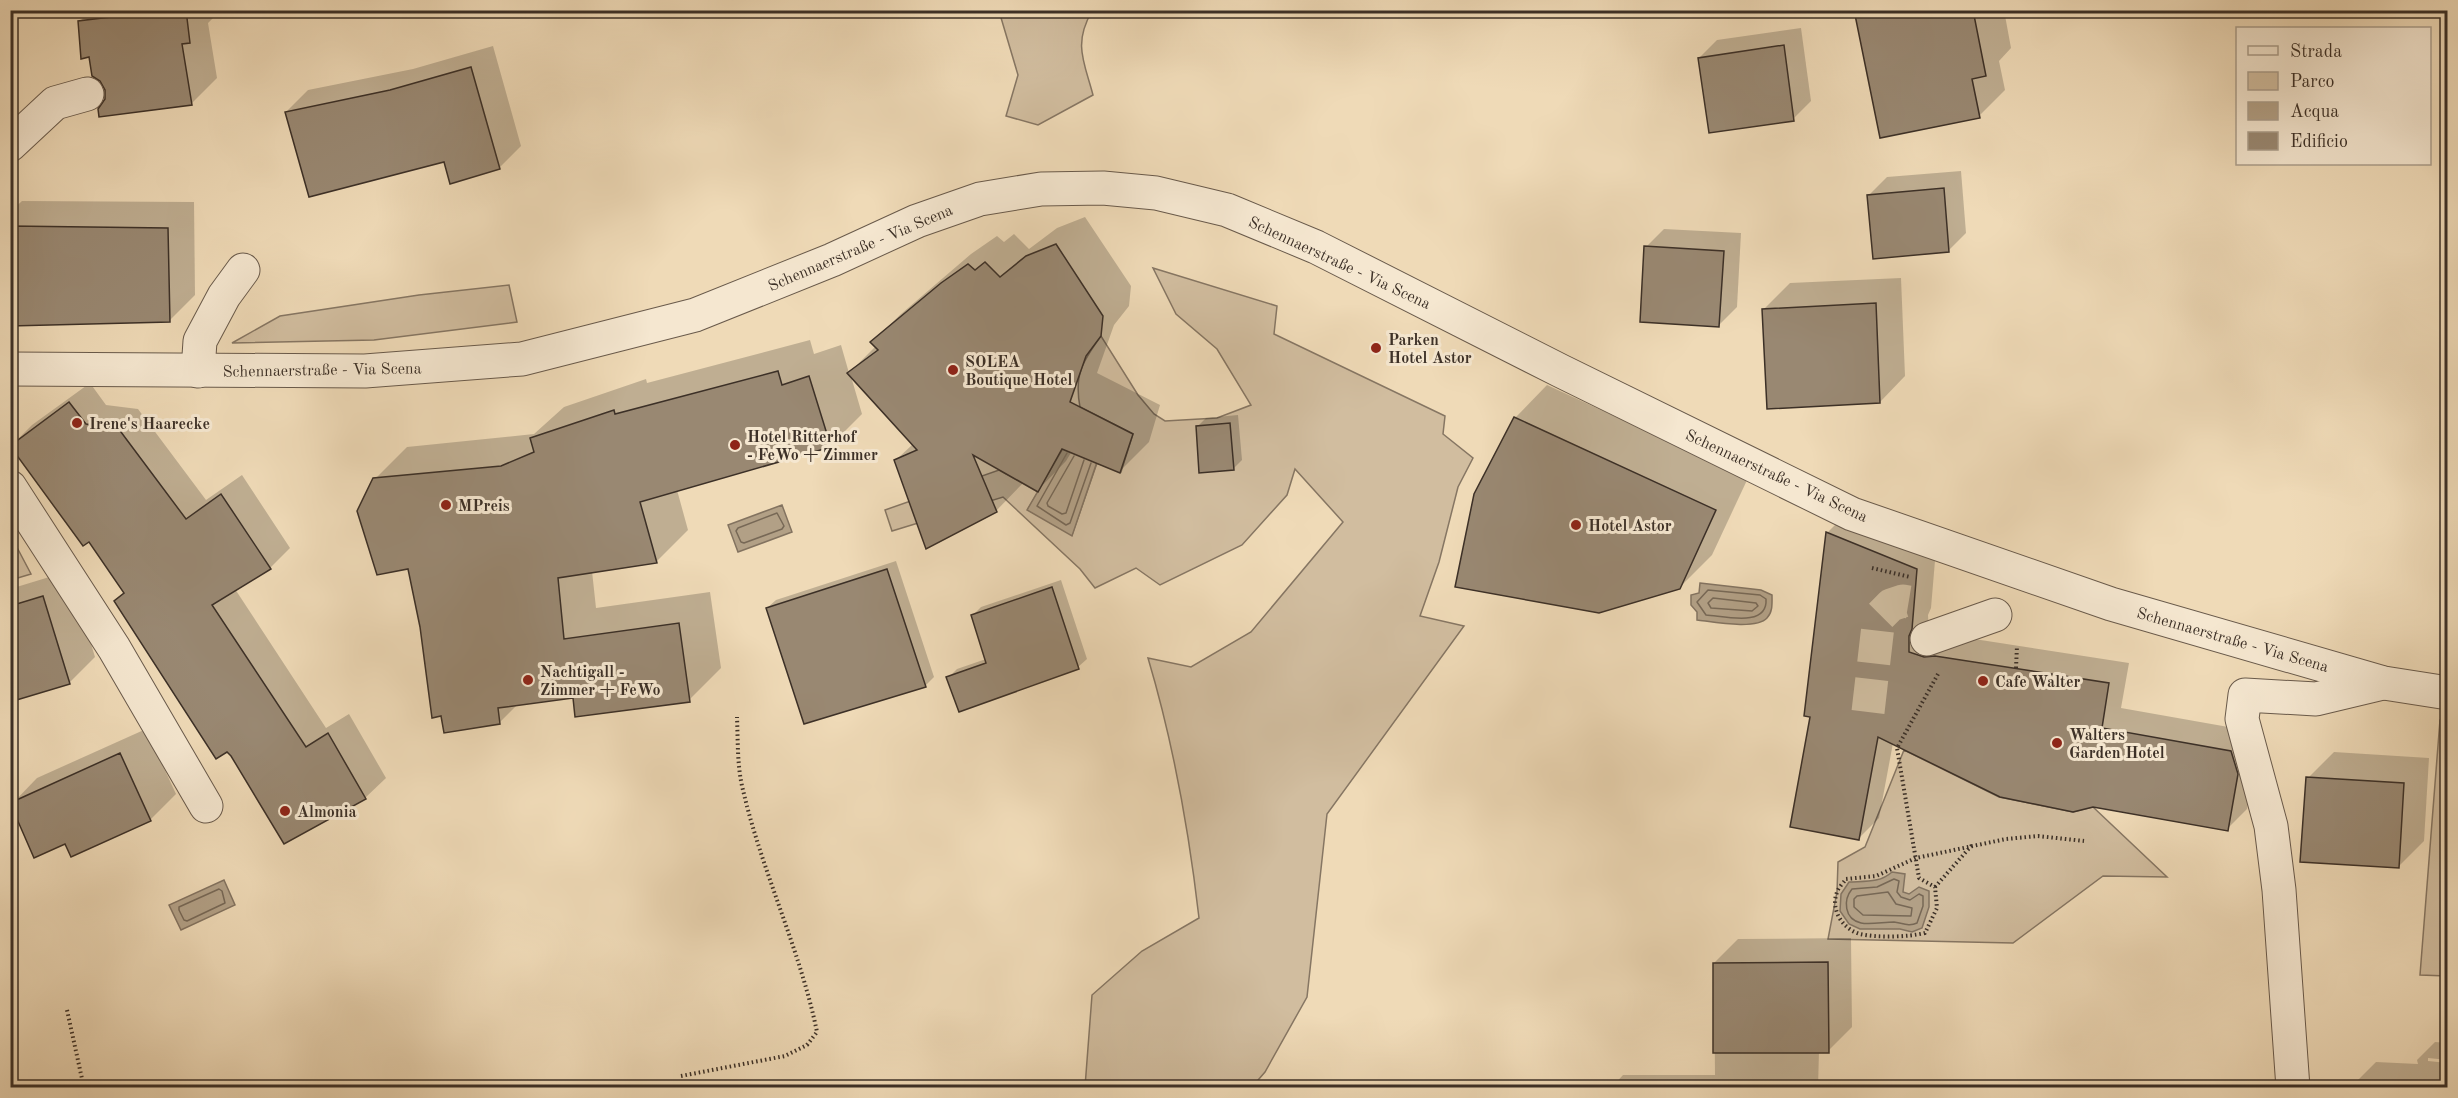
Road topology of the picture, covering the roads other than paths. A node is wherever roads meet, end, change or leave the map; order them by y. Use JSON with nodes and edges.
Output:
{"nodes":[{"id":1,"x":87,"y":94,"type":"dead end"},
{"id":2,"x":10,"y":146,"type":"edge"},
{"id":3,"x":243,"y":270,"type":"dead end"},
{"id":4,"x":10,"y":369,"type":"edge"},
{"id":5,"x":198,"y":371,"type":"junction"},
{"id":6,"x":10,"y":487,"type":"edge"},
{"id":7,"x":1995,"y":615,"type":"dead end"},
{"id":8,"x":1935,"y":653,"type":"road end"},
{"id":9,"x":2384,"y":683,"type":"junction"},
{"id":10,"x":2448,"y":693,"type":"edge"},
{"id":11,"x":206,"y":806,"type":"dead end"},
{"id":12,"x":2294,"y":1088,"type":"edge"}],
"edges":[{"from":1,"to":2,"type":"street"},
{"from":3,"to":5,"type":"street"},
{"from":4,"to":5,"type":"street","name":"Schennaerstraße - Via Scena"},
{"from":5,"to":9,"type":"street","name":"Schennaerstraße - Via Scena"},
{"from":6,"to":11,"type":"street"},
{"from":7,"to":8,"type":"street"},
{"from":9,"to":10,"type":"street","name":"Schennaerstraße - Via Scena"},
{"from":9,"to":12,"type":"street"}]}
